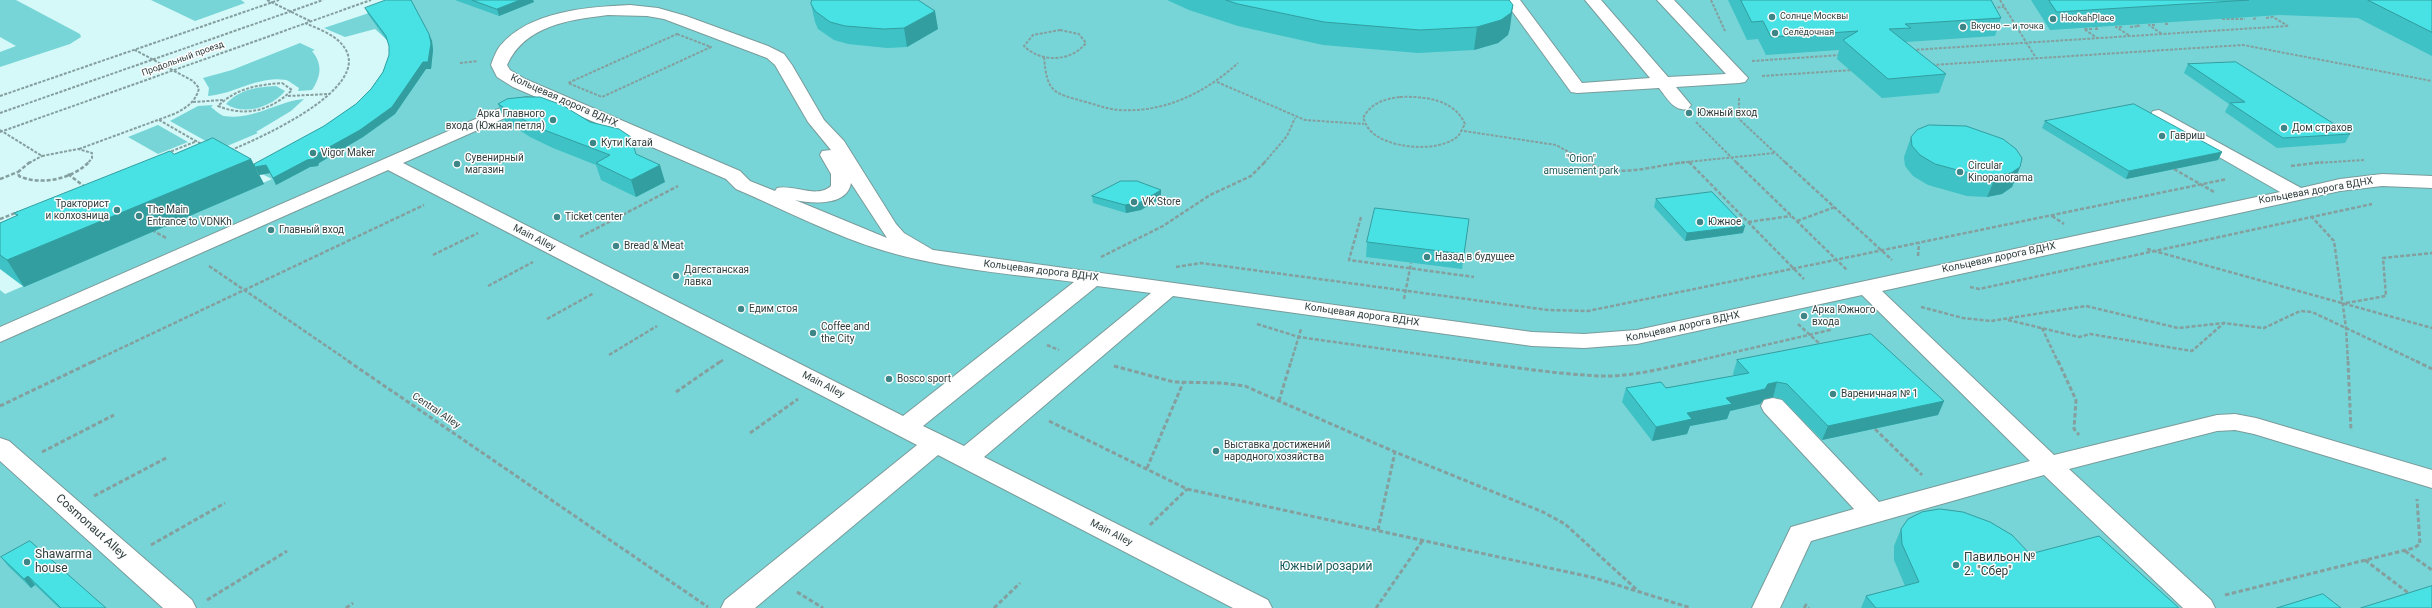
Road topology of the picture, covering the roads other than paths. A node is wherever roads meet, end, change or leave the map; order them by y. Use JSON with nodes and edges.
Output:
{"nodes":[{"id":1,"x":1512,"y":0,"type":"edge"},
{"id":2,"x":1593,"y":0,"type":"edge"},
{"id":3,"x":1664,"y":0,"type":"edge"},
{"id":4,"x":1663,"y":83,"type":"junction"},
{"id":5,"x":526,"y":102,"type":"edge"},
{"id":6,"x":1682,"y":105,"type":"dead end"},
{"id":7,"x":2159,"y":115,"type":"dead end"},
{"id":8,"x":826,"y":135,"type":"junction"},
{"id":9,"x":388,"y":162,"type":"junction"},
{"id":10,"x":733,"y":175,"type":"junction"},
{"id":11,"x":2432,"y":182,"type":"edge"},
{"id":12,"x":2296,"y":193,"type":"junction"},
{"id":13,"x":926,"y":254,"type":"junction"},
{"id":14,"x":1093,"y":278,"type":"junction"},
{"id":15,"x":1170,"y":278,"type":"junction"},
{"id":16,"x":1866,"y":287,"type":"junction"},
{"id":17,"x":0,"y":335,"type":"edge"},
{"id":18,"x":1773,"y":406,"type":"dead end"},
{"id":19,"x":905,"y":427,"type":"junction"},
{"id":20,"x":936,"y":443,"type":"junction"},
{"id":21,"x":9,"y":455,"type":"edge"},
{"id":22,"x":966,"y":458,"type":"junction"},
{"id":23,"x":2049,"y":465,"type":"junction"},
{"id":24,"x":2424,"y":477,"type":"edge"},
{"id":25,"x":1873,"y":512,"type":"junction"},
{"id":26,"x":2198,"y":605,"type":"edge"},
{"id":27,"x":191,"y":606,"type":"edge"},
{"id":28,"x":735,"y":608,"type":"edge"},
{"id":29,"x":1258,"y":608,"type":"edge"},
{"id":30,"x":1766,"y":608,"type":"edge"}],
"edges":[{"from":1,"to":4,"type":"street"},
{"from":2,"to":4,"type":"street"},
{"from":3,"to":4,"type":"street"},
{"from":4,"to":6,"type":"street"},
{"from":5,"to":9,"type":"street"},
{"from":7,"to":12,"type":"street"},
{"from":8,"to":10,"type":"street"},
{"from":8,"to":10,"type":"street","name":"Кольцевая дорога ВДНХ"},
{"from":8,"to":13,"type":"street","name":"Кольцевая дорога ВДНХ"},
{"from":9,"to":17,"type":"street"},
{"from":9,"to":19,"type":"street","name":"Main Alley"},
{"from":10,"to":13,"type":"street","name":"Кольцевая дорога ВДНХ"},
{"from":11,"to":12,"type":"street","name":"Кольцевая дорога ВДНХ"},
{"from":12,"to":16,"type":"street","name":"Кольцевая дорога ВДНХ"},
{"from":13,"to":14,"type":"street","name":"Кольцевая дорога ВДНХ"},
{"from":14,"to":15,"type":"street","name":"Кольцевая дорога ВДНХ"},
{"from":14,"to":19,"type":"street"},
{"from":15,"to":16,"type":"street","name":"Кольцевая дорога ВДНХ"},
{"from":15,"to":22,"type":"street"},
{"from":16,"to":23,"type":"street"},
{"from":18,"to":25,"type":"street"},
{"from":19,"to":20,"type":"street","name":"Main Alley"},
{"from":20,"to":22,"type":"street","name":"Main Alley"},
{"from":20,"to":28,"type":"street"},
{"from":21,"to":27,"type":"street","name":"Cosmonaut Alley"},
{"from":22,"to":29,"type":"street","name":"Main Alley"},
{"from":23,"to":24,"type":"street"},
{"from":23,"to":25,"type":"street"},
{"from":23,"to":26,"type":"street"},
{"from":25,"to":30,"type":"street"}]}
